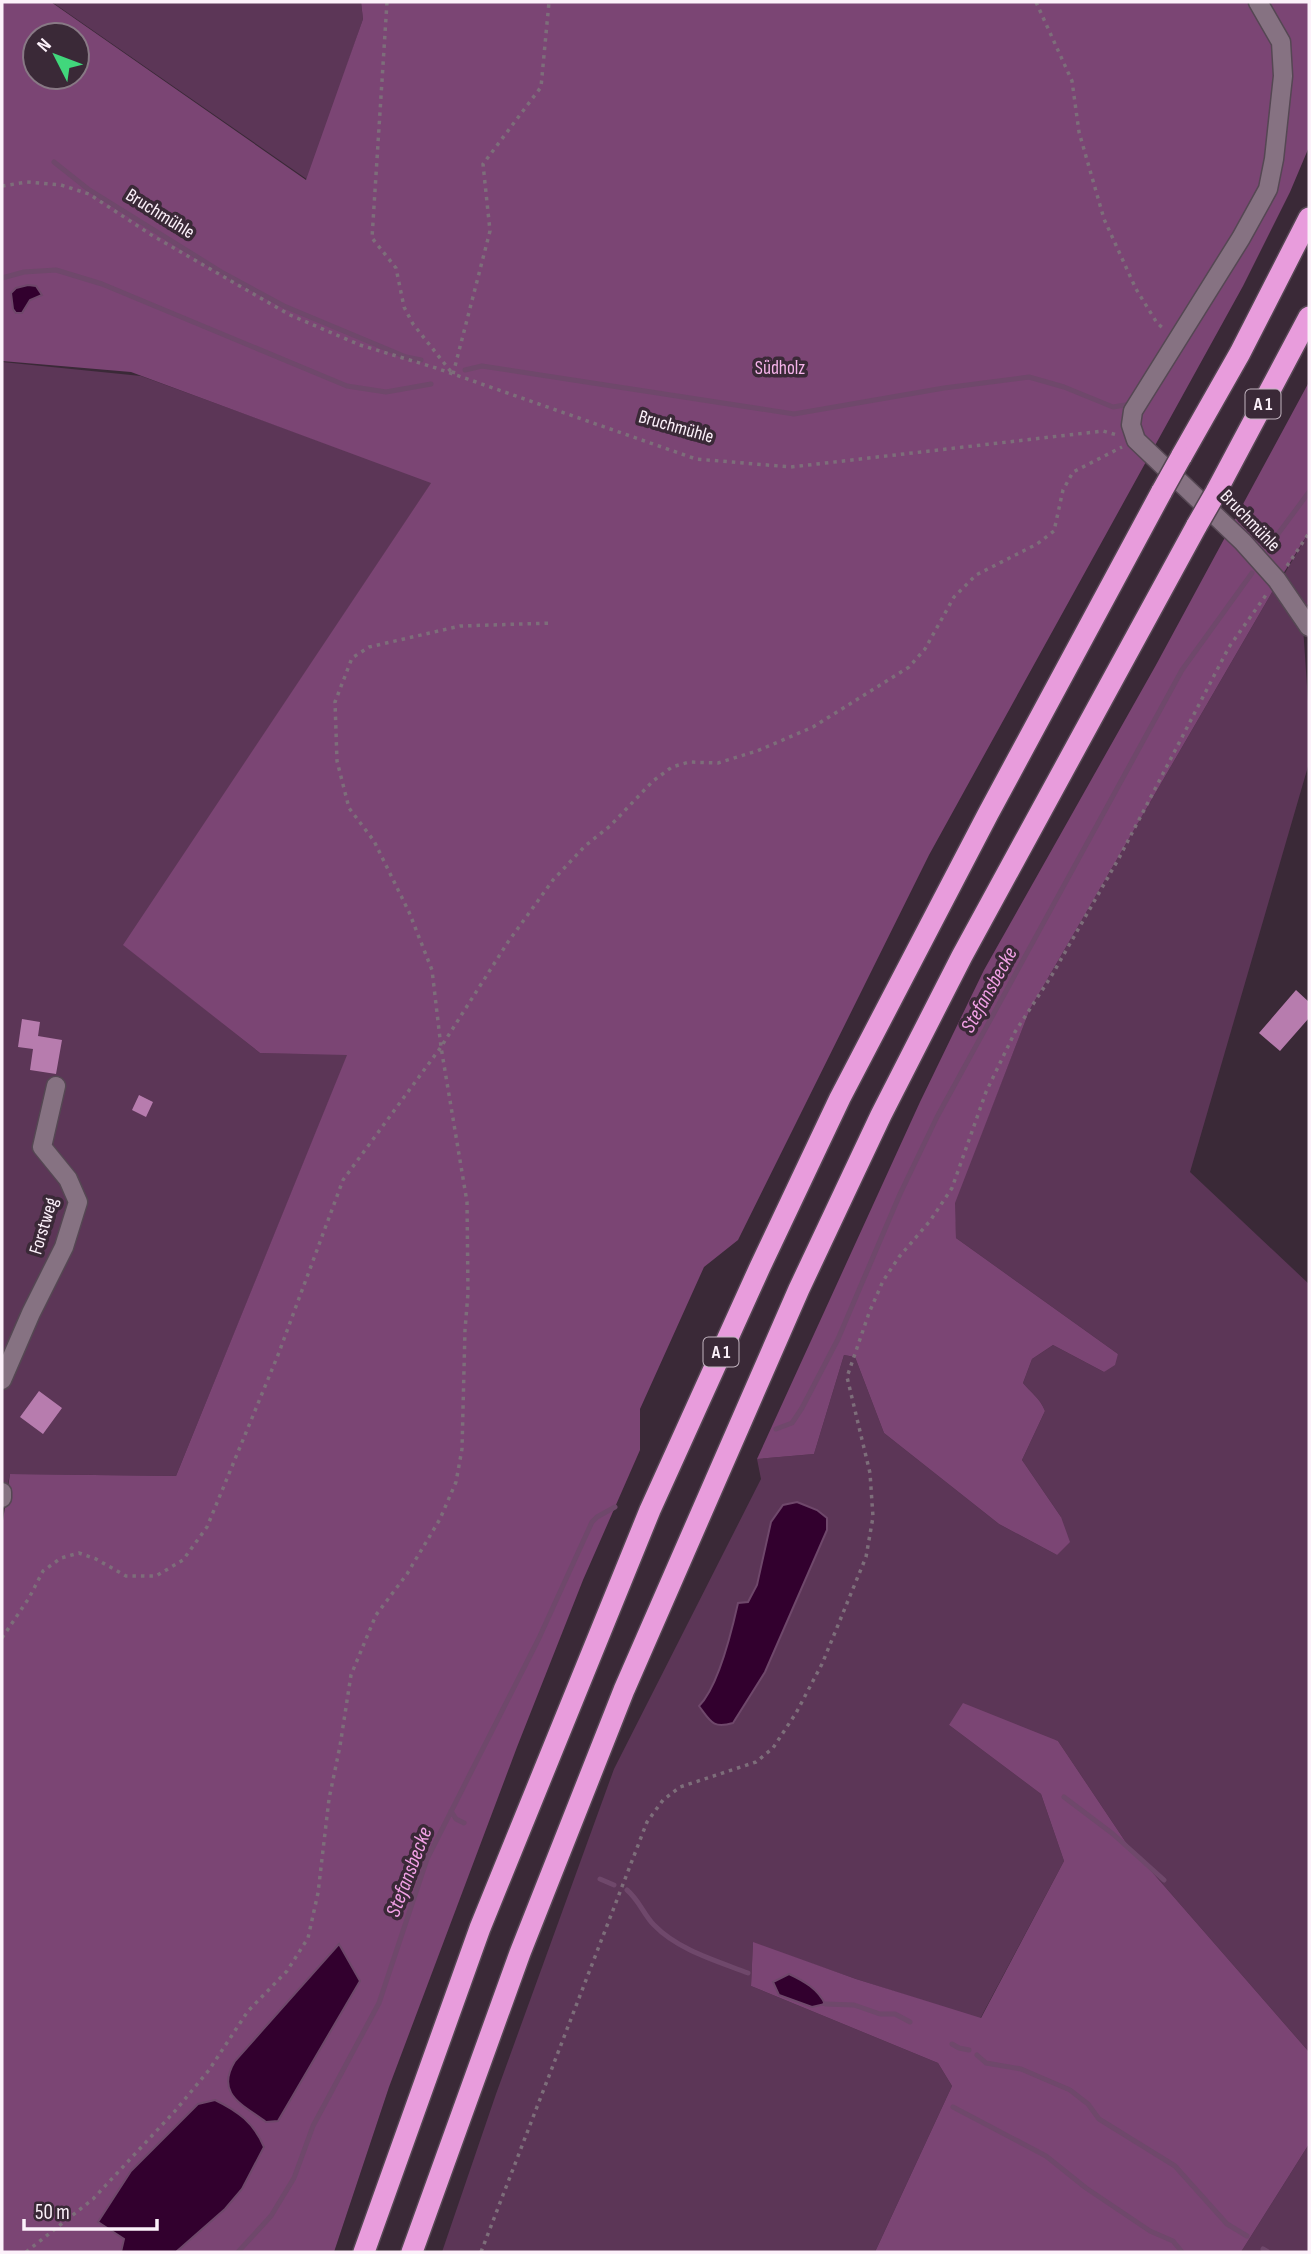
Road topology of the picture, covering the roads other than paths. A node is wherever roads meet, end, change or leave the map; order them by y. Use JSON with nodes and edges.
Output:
{"nodes":[{"id":1,"x":1258,"y":2,"type":"edge"},
{"id":2,"x":1309,"y":218,"type":"edge"},
{"id":3,"x":1309,"y":317,"type":"edge"},
{"id":4,"x":1309,"y":627,"type":"edge"},
{"id":5,"x":57,"y":1086,"type":"dead end"},
{"id":6,"x":2,"y":1380,"type":"edge"},
{"id":7,"x":2,"y":1492,"type":"edge"},
{"id":8,"x":2,"y":1498,"type":"edge"},
{"id":9,"x":364,"y":2252,"type":"edge"},
{"id":10,"x":412,"y":2252,"type":"edge"}],
"edges":[{"from":1,"to":4,"type":"street","name":"Bruchmühle"},
{"from":2,"to":9,"type":"highway","number":"A 1","bridge":true},
{"from":3,"to":10,"type":"highway","number":"A 1","bridge":true},
{"from":5,"to":6,"type":"street","name":"Forstweg"},
{"from":7,"to":8,"type":"street"}]}
